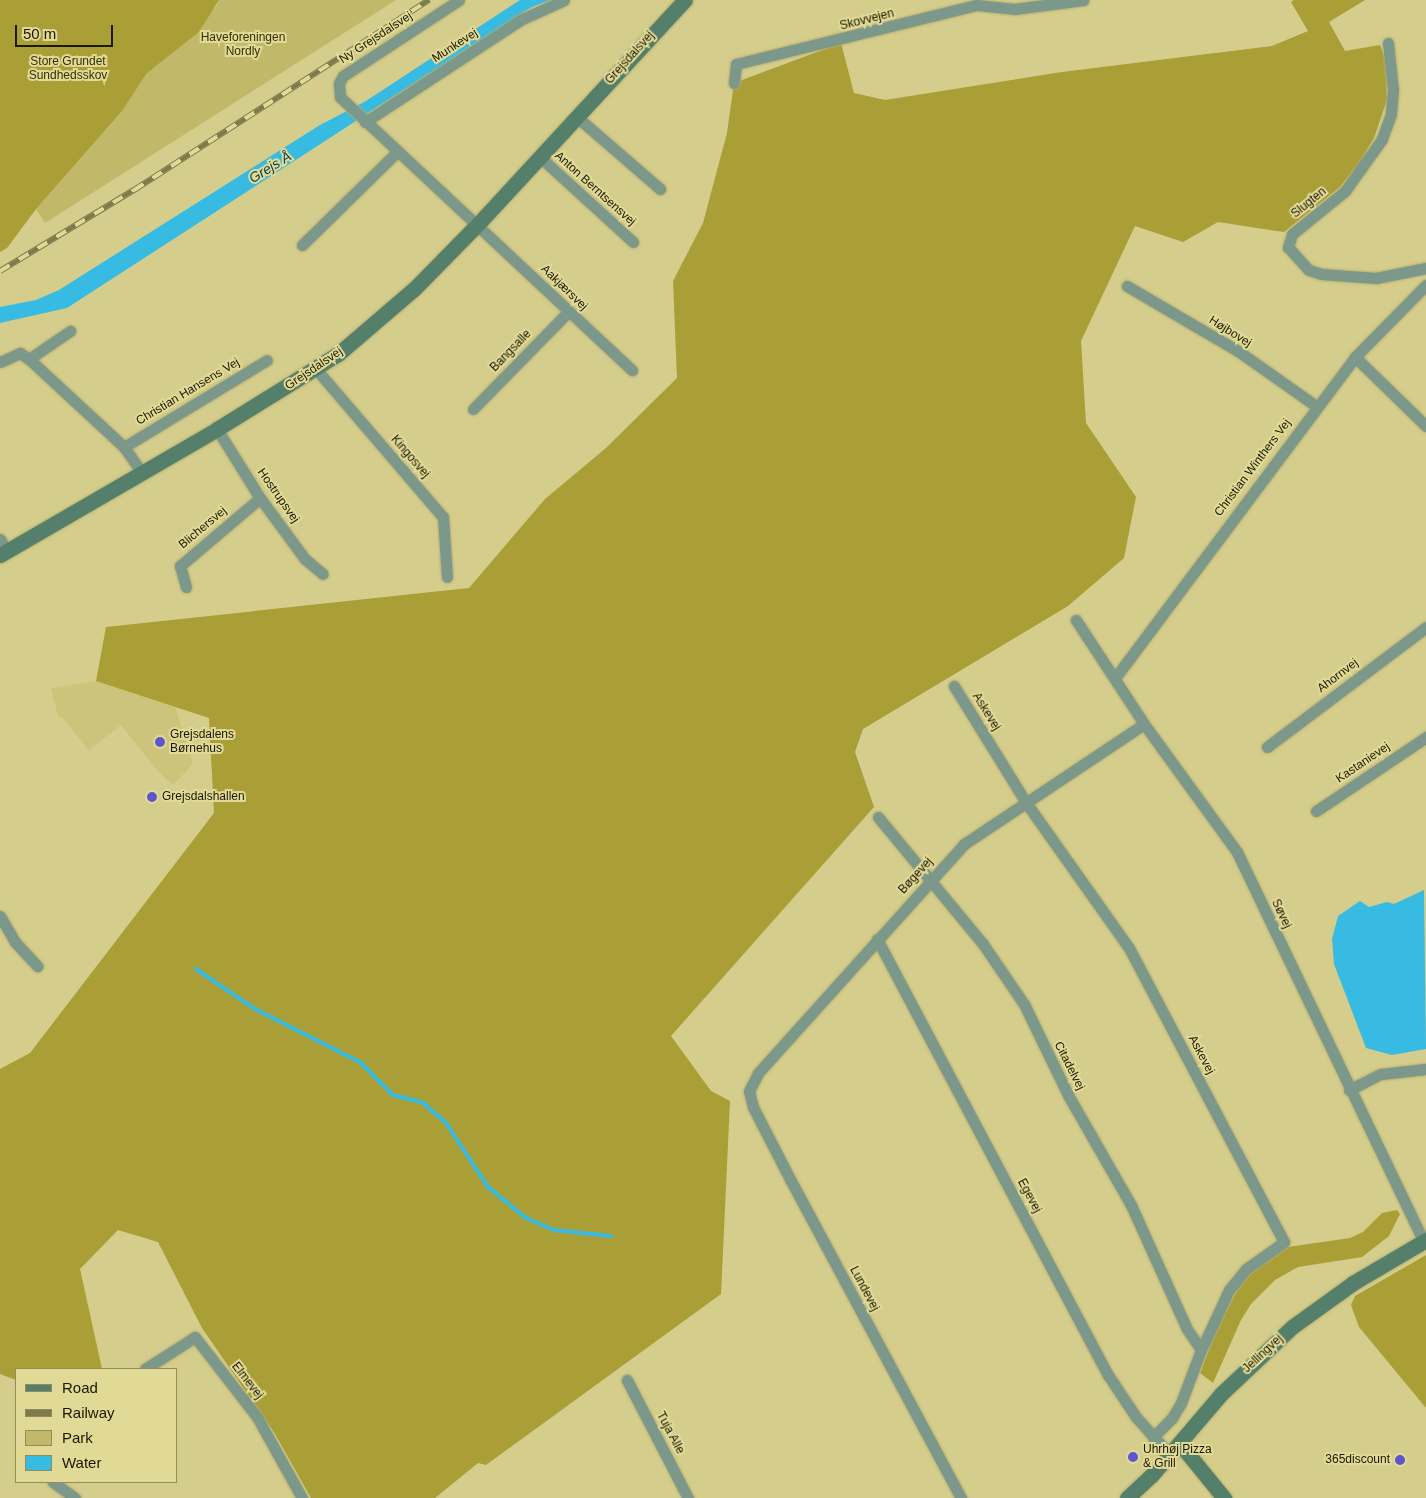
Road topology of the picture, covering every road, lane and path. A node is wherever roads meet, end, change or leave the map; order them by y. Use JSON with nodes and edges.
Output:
{"nodes":[{"id":1,"x":459,"y":0,"type":"edge"},
{"id":2,"x":564,"y":0,"type":"edge"},
{"id":3,"x":685,"y":0,"type":"edge"},
{"id":4,"x":1083,"y":0,"type":"edge"},
{"id":5,"x":1388,"y":43,"type":"dead end"},
{"id":6,"x":734,"y":83,"type":"dead end"},
{"id":7,"x":577,"y":117,"type":"junction"},
{"id":8,"x":363,"y":121,"type":"junction"},
{"id":9,"x":397,"y":152,"type":"junction"},
{"id":10,"x":540,"y":157,"type":"junction"},
{"id":11,"x":660,"y":189,"type":"dead end"},
{"id":12,"x":478,"y":224,"type":"junction"},
{"id":13,"x":632,"y":242,"type":"dead end"},
{"id":14,"x":302,"y":245,"type":"dead end"},
{"id":15,"x":1426,"y":268,"type":"edge"},
{"id":16,"x":1426,"y":285,"type":"edge"},
{"id":17,"x":1126,"y":286,"type":"dead end"},
{"id":18,"x":568,"y":312,"type":"junction"},
{"id":19,"x":70,"y":332,"type":"dead end"},
{"id":20,"x":1355,"y":357,"type":"junction"},
{"id":21,"x":29,"y":359,"type":"junction"},
{"id":22,"x":267,"y":360,"type":"dead end"},
{"id":23,"x":0,"y":362,"type":"edge"},
{"id":24,"x":316,"y":369,"type":"junction"},
{"id":25,"x":632,"y":370,"type":"dead end"},
{"id":26,"x":1316,"y":406,"type":"junction"},
{"id":27,"x":473,"y":409,"type":"dead end"},
{"id":28,"x":1426,"y":426,"type":"edge"},
{"id":29,"x":217,"y":429,"type":"junction"},
{"id":30,"x":124,"y":447,"type":"junction"},
{"id":31,"x":142,"y":473,"type":"junction"},
{"id":32,"x":260,"y":498,"type":"junction"},
{"id":33,"x":2,"y":548,"type":"edge"},
{"id":34,"x":323,"y":574,"type":"dead end"},
{"id":35,"x":447,"y":577,"type":"dead end"},
{"id":36,"x":186,"y":587,"type":"dead end"},
{"id":37,"x":1076,"y":620,"type":"dead end"},
{"id":38,"x":1426,"y":627,"type":"edge"},
{"id":39,"x":1114,"y":678,"type":"junction"},
{"id":40,"x":954,"y":686,"type":"dead end"},
{"id":41,"x":1144,"y":724,"type":"junction"},
{"id":42,"x":1426,"y":737,"type":"edge"},
{"id":43,"x":1267,"y":747,"type":"dead end"},
{"id":44,"x":1027,"y":804,"type":"junction"},
{"id":45,"x":1316,"y":812,"type":"dead end"},
{"id":46,"x":878,"y":816,"type":"dead end"},
{"id":47,"x":929,"y":881,"type":"junction"},
{"id":48,"x":0,"y":916,"type":"edge"},
{"id":49,"x":878,"y":939,"type":"junction"},
{"id":50,"x":37,"y":966,"type":"dead end"},
{"id":51,"x":1426,"y":1069,"type":"edge"},
{"id":52,"x":1349,"y":1090,"type":"junction"},
{"id":53,"x":749,"y":1091,"type":"joint"},
{"id":54,"x":1425,"y":1241,"type":"edge"},
{"id":55,"x":1201,"y":1350,"type":"junction"},
{"id":56,"x":147,"y":1368,"type":"edge"},
{"id":57,"x":627,"y":1380,"type":"dead end"},
{"id":58,"x":1153,"y":1437,"type":"junction"},
{"id":59,"x":1175,"y":1450,"type":"junction"},
{"id":60,"x":54,"y":1483,"type":"edge"},
{"id":61,"x":75,"y":1498,"type":"edge"},
{"id":62,"x":302,"y":1498,"type":"edge"},
{"id":63,"x":688,"y":1498,"type":"edge"},
{"id":64,"x":961,"y":1498,"type":"edge"},
{"id":65,"x":1127,"y":1498,"type":"edge"},
{"id":66,"x":1224,"y":1498,"type":"edge"}],
"edges":[{"from":1,"to":8,"type":"street","name":"Ny Grejsdalsvej"},
{"from":2,"to":8,"type":"street","name":"Munkevej"},
{"from":3,"to":7,"type":"street","name":"Grejsdalsvej"},
{"from":4,"to":6,"type":"street","name":"Skovvejen"},
{"from":5,"to":15,"type":"street","name":"Slugten"},
{"from":7,"to":10,"type":"street","name":"Grejsdalsvej"},
{"from":7,"to":11,"type":"street"},
{"from":8,"to":9,"type":"street","name":"Ny Grejsdalsvej"},
{"from":9,"to":12,"type":"street","name":"Ny Grejsdalsvej"},
{"from":9,"to":14,"type":"street"},
{"from":10,"to":12,"type":"street","name":"Grejsdalsvej"},
{"from":10,"to":13,"type":"street","name":"Anton Berntsensvej"},
{"from":12,"to":18,"type":"street","name":"Aakjærsvej"},
{"from":12,"to":24,"type":"street","name":"Grejsdalsvej"},
{"from":16,"to":20,"type":"street","name":"Christian Winthers Vej"},
{"from":17,"to":26,"type":"street","name":"Højbovej"},
{"from":18,"to":25,"type":"street","name":"Aakjærsvej"},
{"from":18,"to":27,"type":"street","name":"Bangsalle"},
{"from":19,"to":21,"type":"street"},
{"from":20,"to":26,"type":"street","name":"Christian Winthers Vej"},
{"from":20,"to":28,"type":"street"},
{"from":21,"to":23,"type":"street"},
{"from":21,"to":30,"type":"street"},
{"from":22,"to":30,"type":"street","name":"Christian Hansens Vej"},
{"from":24,"to":29,"type":"street","name":"Grejsdalsvej"},
{"from":24,"to":35,"type":"street","name":"Kingosvej"},
{"from":26,"to":39,"type":"street","name":"Christian Winthers Vej"},
{"from":29,"to":31,"type":"street","name":"Grejsdalsvej"},
{"from":29,"to":32,"type":"street","name":"Hostrupsvej"},
{"from":30,"to":31,"type":"street"},
{"from":31,"to":33,"type":"street","name":"Grejsdalsvej"},
{"from":32,"to":34,"type":"street","name":"Hostrupsvej"},
{"from":32,"to":36,"type":"street","name":"Blichersvej"},
{"from":37,"to":39,"type":"street","name":"Søvej"},
{"from":38,"to":43,"type":"street","name":"Ahornvej"},
{"from":39,"to":41,"type":"street","name":"Søvej"},
{"from":40,"to":44,"type":"street","name":"Askevej"},
{"from":41,"to":44,"type":"street","name":"Bøgevej"},
{"from":41,"to":52,"type":"street","name":"Søvej"},
{"from":42,"to":45,"type":"street","name":"Kastanievej"},
{"from":44,"to":47,"type":"street","name":"Bøgevej"},
{"from":44,"to":55,"type":"street","name":"Askevej"},
{"from":46,"to":47,"type":"street","name":"Citadelvej"},
{"from":47,"to":49,"type":"street","name":"Bøgevej"},
{"from":47,"to":55,"type":"street","name":"Citadelvej"},
{"from":48,"to":50,"type":"street"},
{"from":49,"to":53,"type":"street","name":"Bøgevej"},
{"from":49,"to":58,"type":"street","name":"Egevej"},
{"from":51,"to":52,"type":"street"},
{"from":52,"to":54,"type":"street","name":"Søvej"},
{"from":53,"to":64,"type":"street","name":"Lundevej"},
{"from":54,"to":59,"type":"street","name":"Jellingvej"},
{"from":55,"to":58,"type":"street","name":"Askevej"},
{"from":56,"to":62,"type":"street","name":"Elmevej"},
{"from":57,"to":63,"type":"street","name":"Tuja Alle"},
{"from":58,"to":59,"type":"street","name":"Egevej"},
{"from":59,"to":65,"type":"street","name":"Jellingvej"},
{"from":59,"to":66,"type":"street"},
{"from":60,"to":61,"type":"street"}]}
